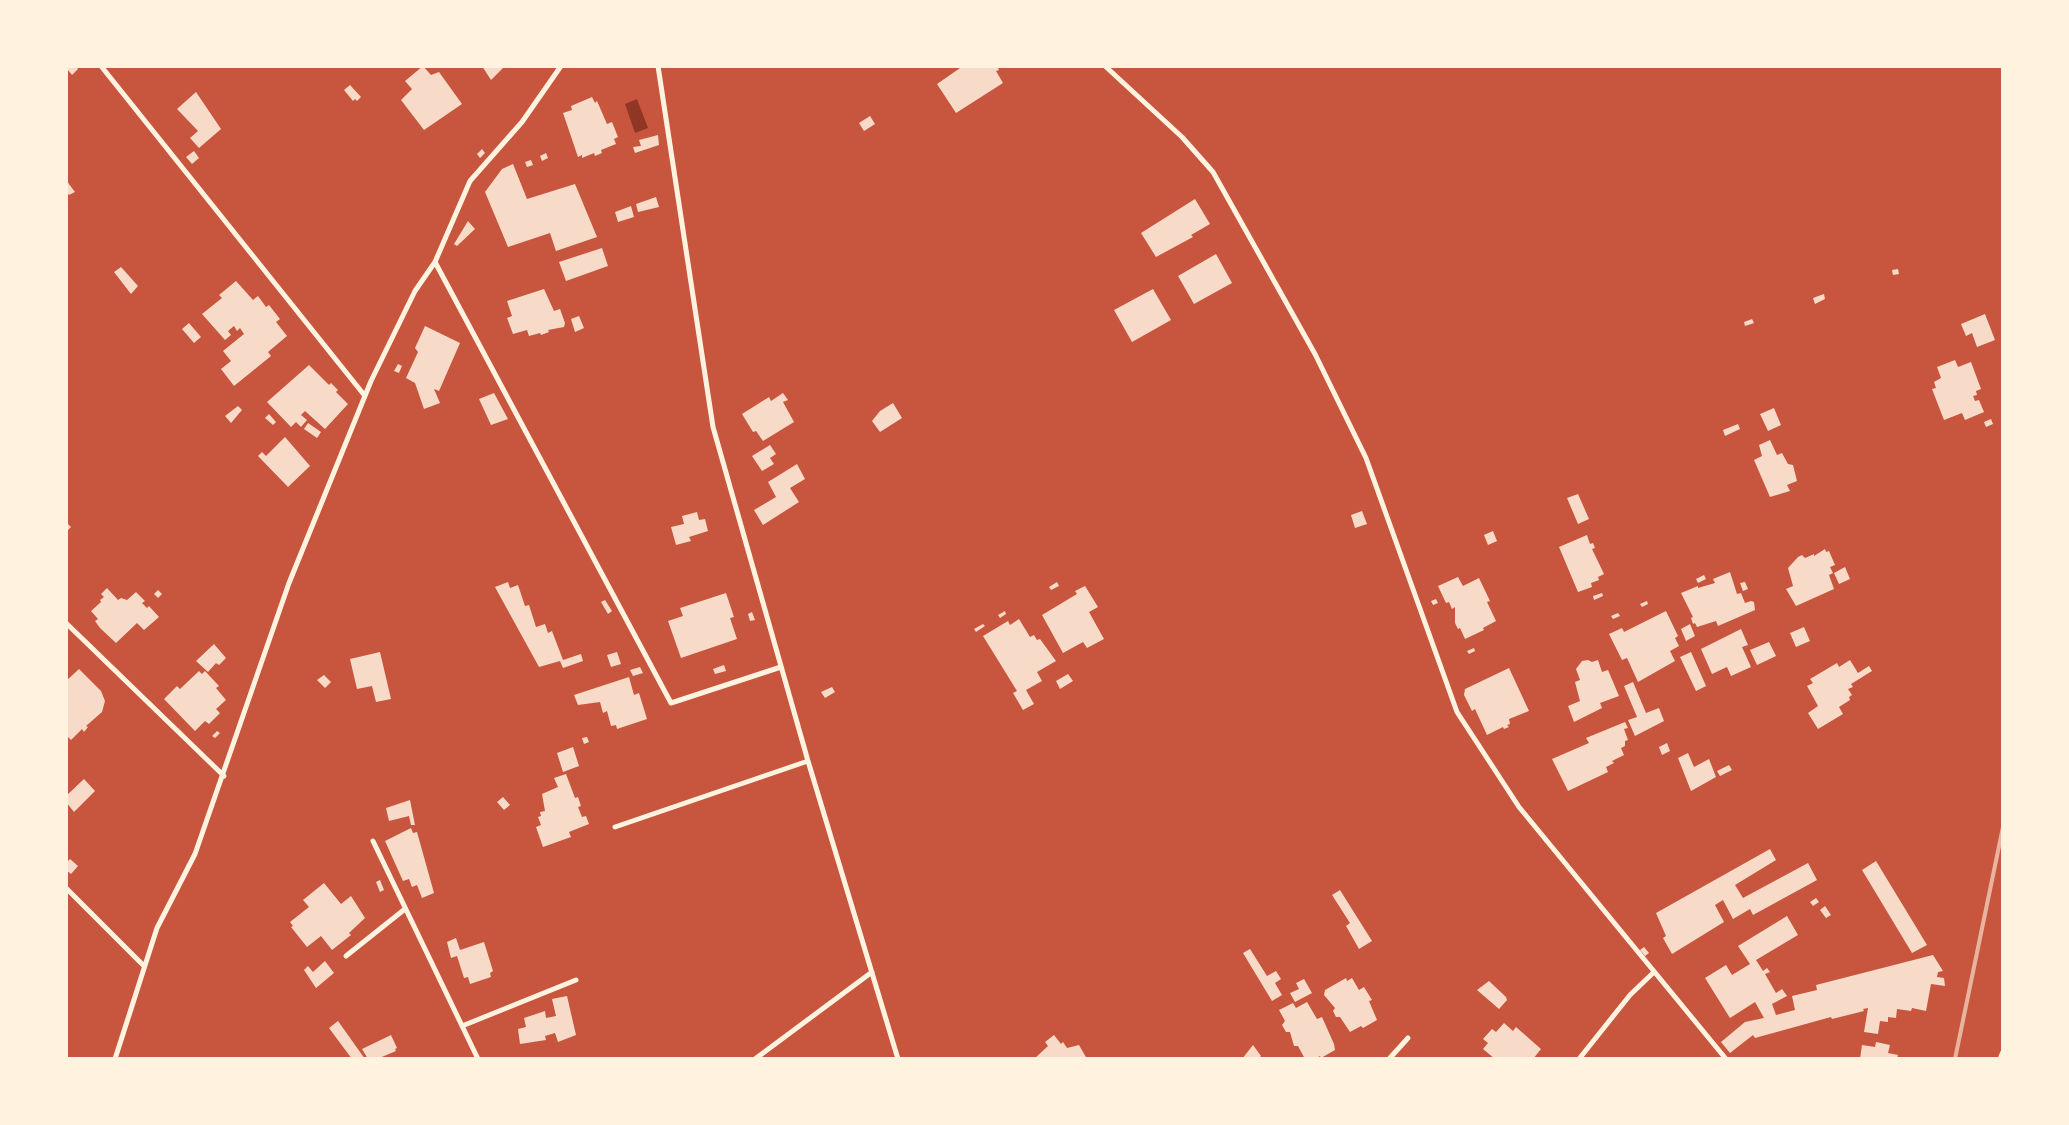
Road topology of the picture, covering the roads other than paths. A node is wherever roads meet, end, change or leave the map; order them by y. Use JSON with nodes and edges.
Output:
{"nodes":[{"id":1,"x":100,"y":66,"type":"edge"},
{"id":2,"x":561,"y":66,"type":"edge"},
{"id":3,"x":658,"y":66,"type":"edge"},
{"id":4,"x":1105,"y":66,"type":"edge"},
{"id":5,"x":435,"y":262,"type":"junction"},
{"id":6,"x":365,"y":396,"type":"junction"},
{"id":7,"x":66,"y":623,"type":"edge"},
{"id":8,"x":781,"y":667,"type":"junction"},
{"id":9,"x":808,"y":761,"type":"junction"},
{"id":10,"x":224,"y":776,"type":"junction"},
{"id":11,"x":615,"y":827,"type":"dead end"},
{"id":12,"x":373,"y":841,"type":"dead end"},
{"id":13,"x":66,"y":888,"type":"edge"},
{"id":14,"x":405,"y":908,"type":"junction"},
{"id":15,"x":346,"y":956,"type":"dead end"},
{"id":16,"x":144,"y":966,"type":"junction"},
{"id":17,"x":872,"y":972,"type":"junction"},
{"id":18,"x":1654,"y":972,"type":"junction"},
{"id":19,"x":576,"y":980,"type":"dead end"},
{"id":20,"x":462,"y":1026,"type":"junction"},
{"id":21,"x":1408,"y":1038,"type":"dead end"},
{"id":22,"x":2003,"y":1052,"type":"edge"},
{"id":23,"x":115,"y":1059,"type":"edge"},
{"id":24,"x":478,"y":1059,"type":"edge"},
{"id":25,"x":755,"y":1059,"type":"edge"},
{"id":26,"x":898,"y":1059,"type":"edge"},
{"id":27,"x":1389,"y":1059,"type":"edge"},
{"id":28,"x":1580,"y":1059,"type":"edge"},
{"id":29,"x":1726,"y":1059,"type":"edge"},
{"id":30,"x":2000,"y":1059,"type":"edge"}],
"edges":[{"from":1,"to":6,"type":"street"},
{"from":2,"to":5,"type":"street"},
{"from":3,"to":8,"type":"street"},
{"from":4,"to":18,"type":"street"},
{"from":5,"to":6,"type":"street"},
{"from":5,"to":8,"type":"street"},
{"from":6,"to":10,"type":"street"},
{"from":7,"to":10,"type":"street"},
{"from":8,"to":9,"type":"street"},
{"from":9,"to":11,"type":"street"},
{"from":9,"to":17,"type":"street"},
{"from":10,"to":16,"type":"street"},
{"from":12,"to":14,"type":"street"},
{"from":13,"to":16,"type":"street"},
{"from":14,"to":15,"type":"street"},
{"from":14,"to":20,"type":"street"},
{"from":16,"to":23,"type":"street"},
{"from":17,"to":25,"type":"street"},
{"from":17,"to":26,"type":"street"},
{"from":18,"to":28,"type":"street"},
{"from":18,"to":29,"type":"street"},
{"from":19,"to":20,"type":"street"},
{"from":20,"to":24,"type":"street"},
{"from":21,"to":27,"type":"street"},
{"from":22,"to":30,"type":"street"}]}
